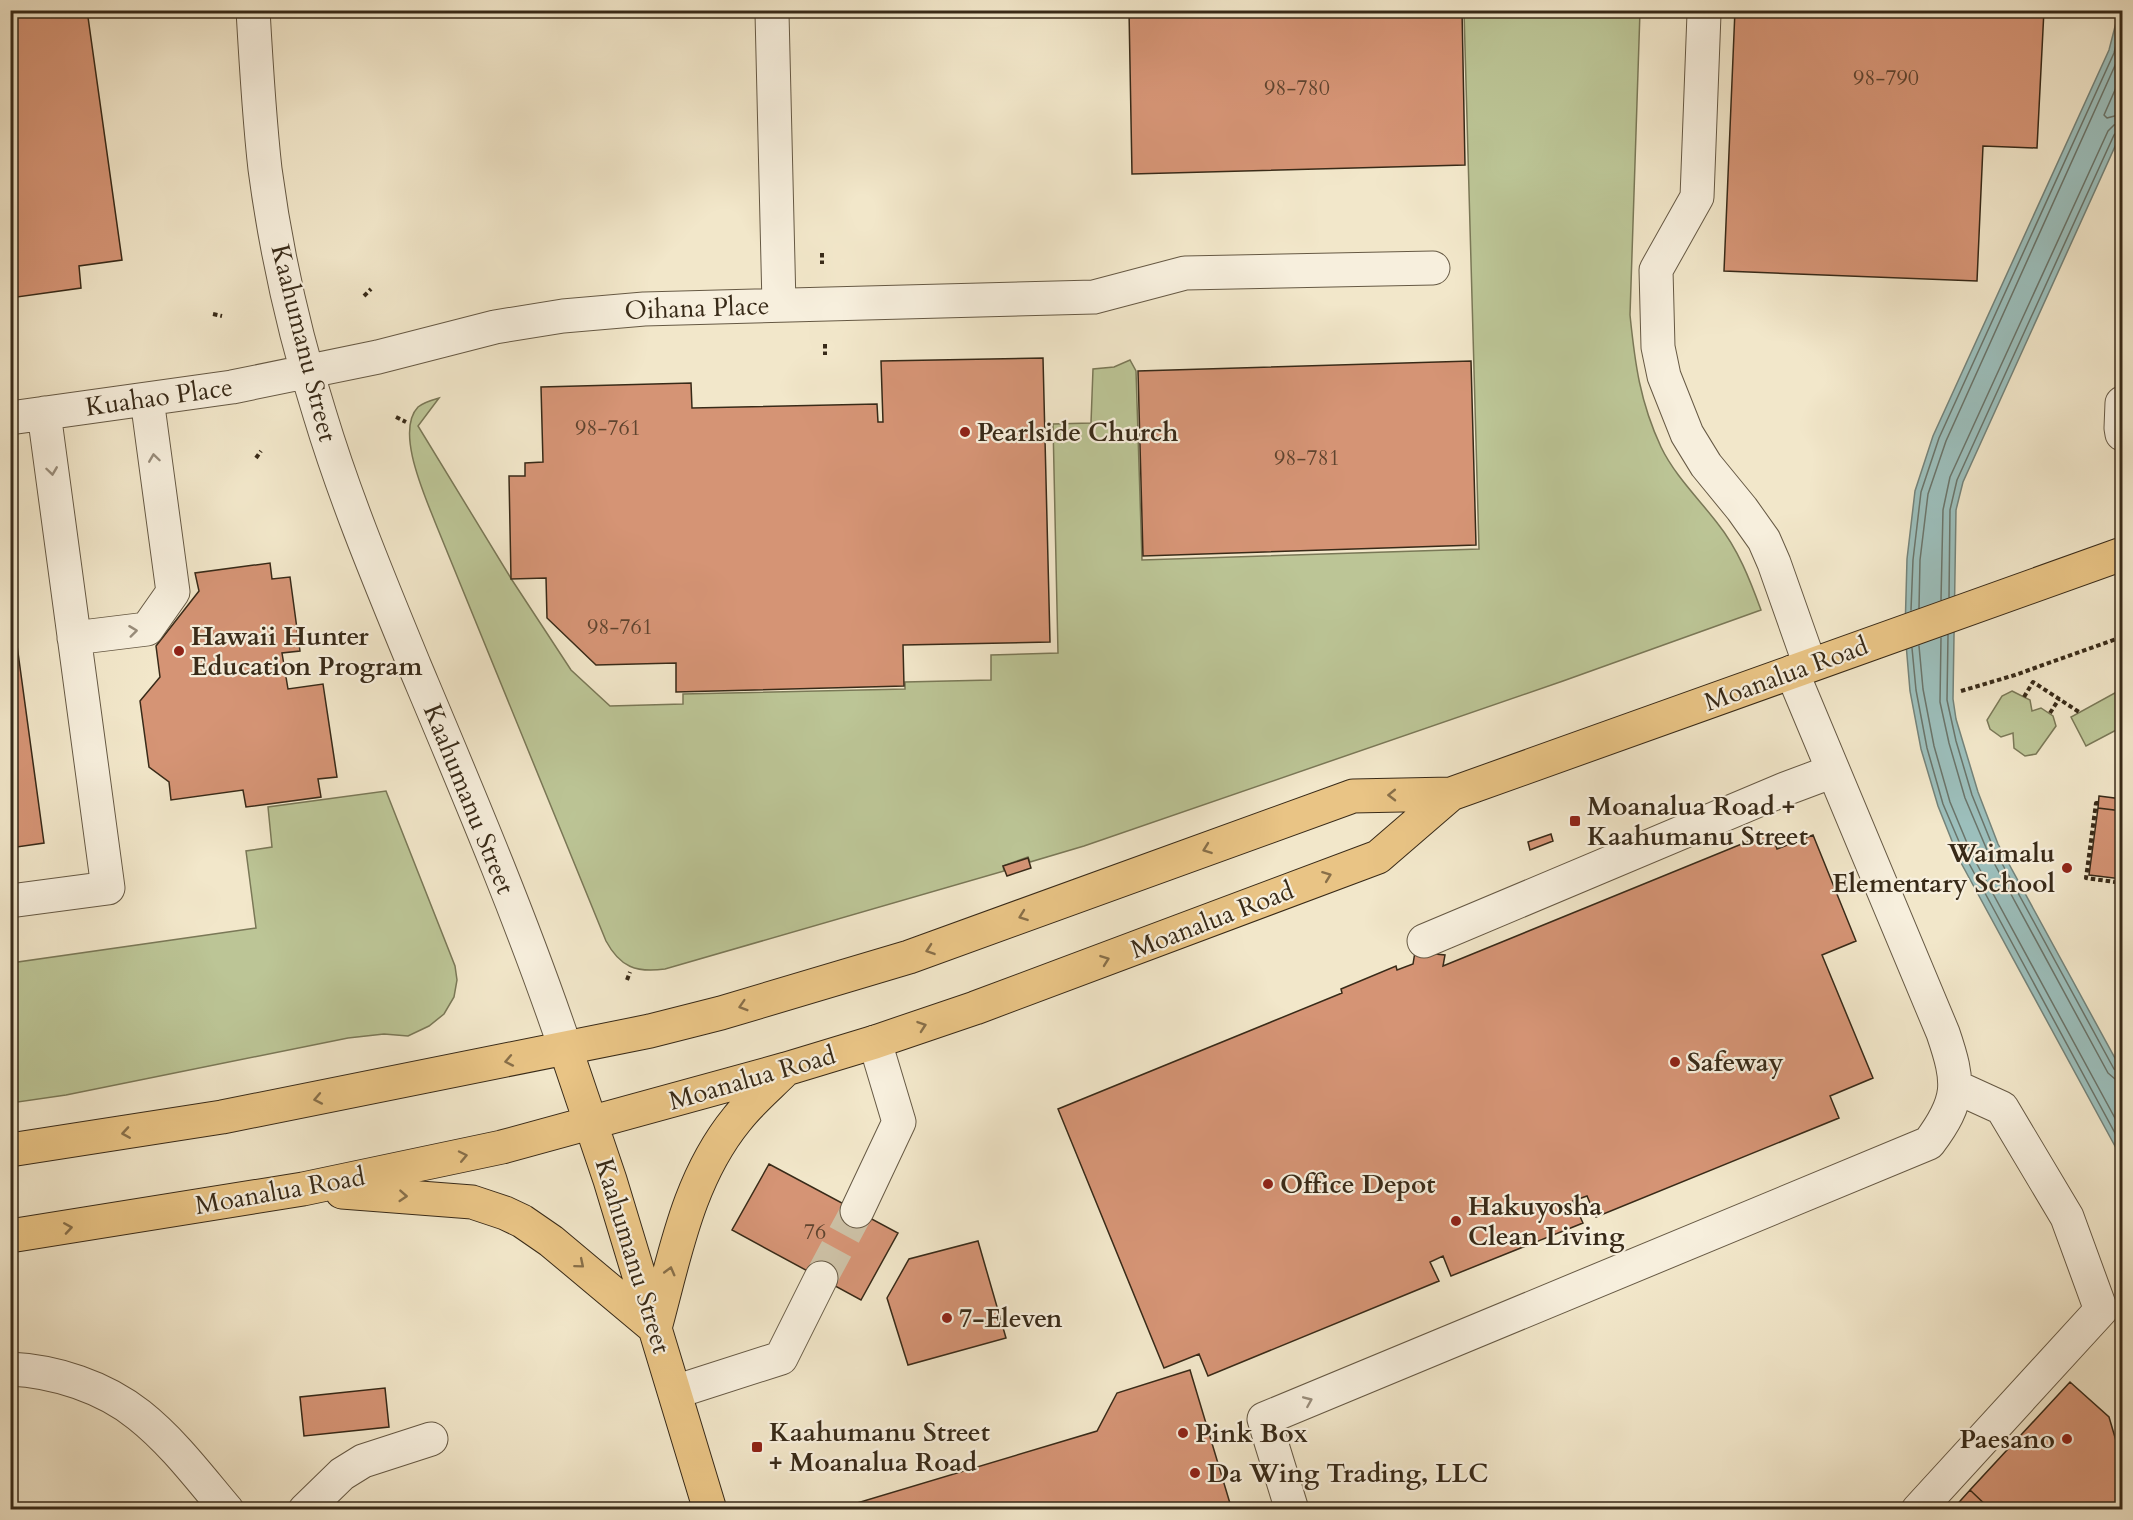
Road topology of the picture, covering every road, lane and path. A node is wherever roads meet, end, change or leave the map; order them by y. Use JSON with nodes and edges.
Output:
{"nodes":[{"id":1,"x":252,"y":10,"type":"edge"},
{"id":2,"x":772,"y":13,"type":"dead end"},
{"id":3,"x":1704,"y":15,"type":"dead end"},
{"id":4,"x":822,"y":253,"type":"dead end"},
{"id":5,"x":822,"y":264,"type":"dead end"},
{"id":6,"x":1433,"y":268,"type":"dead end"},
{"id":7,"x":371,"y":289,"type":"dead end"},
{"id":8,"x":364,"y":296,"type":"dead end"},
{"id":9,"x":779,"y":305,"type":"junction"},
{"id":10,"x":213,"y":314,"type":"dead end"},
{"id":11,"x":222,"y":316,"type":"dead end"},
{"id":12,"x":825,"y":344,"type":"dead end"},
{"id":13,"x":825,"y":356,"type":"dead end"},
{"id":14,"x":307,"y":371,"type":"junction"},
{"id":15,"x":147,"y":399,"type":"junction"},
{"id":16,"x":2122,"y":403,"type":"edge"},
{"id":17,"x":44,"y":413,"type":"junction"},
{"id":18,"x":396,"y":417,"type":"dead end"},
{"id":19,"x":10,"y":418,"type":"edge"},
{"id":20,"x":406,"y":423,"type":"dead end"},
{"id":21,"x":2122,"y":434,"type":"edge"},
{"id":22,"x":261,"y":451,"type":"dead end"},
{"id":23,"x":256,"y":458,"type":"dead end"},
{"id":24,"x":2122,"y":554,"type":"edge"},
{"id":25,"x":75,"y":638,"type":"junction"},
{"id":26,"x":2122,"y":638,"type":"edge"},
{"id":27,"x":1801,"y":668,"type":"junction"},
{"id":28,"x":1961,"y":691,"type":"dead end"},
{"id":29,"x":2024,"y":697,"type":"dead end"},
{"id":30,"x":2059,"y":699,"type":"junction"},
{"id":31,"x":2079,"y":712,"type":"dead end"},
{"id":32,"x":2050,"y":713,"type":"dead end"},
{"id":33,"x":1833,"y":771,"type":"junction"},
{"id":34,"x":1451,"y":794,"type":"junction"},
{"id":35,"x":2098,"y":803,"type":"dead end"},
{"id":36,"x":2122,"y":883,"type":"edge"},
{"id":37,"x":10,"y":901,"type":"edge"},
{"id":38,"x":1424,"y":941,"type":"dead end"},
{"id":39,"x":630,"y":972,"type":"dead end"},
{"id":40,"x":627,"y":981,"type":"dead end"},
{"id":41,"x":875,"y":1042,"type":"junction"},
{"id":42,"x":566,"y":1050,"type":"junction"},
{"id":43,"x":786,"y":1069,"type":"junction"},
{"id":44,"x":1956,"y":1087,"type":"junction"},
{"id":45,"x":591,"y":1124,"type":"junction"},
{"id":46,"x":10,"y":1150,"type":"edge"},
{"id":47,"x":303,"y":1189,"type":"junction"},
{"id":48,"x":857,"y":1211,"type":"tunnel mouth"},
{"id":49,"x":10,"y":1236,"type":"edge"},
{"id":50,"x":822,"y":1278,"type":"tunnel mouth"},
{"id":51,"x":656,"y":1328,"type":"junction"},
{"id":52,"x":10,"y":1369,"type":"edge"},
{"id":53,"x":675,"y":1392,"type":"junction"},
{"id":54,"x":430,"y":1439,"type":"dead end"},
{"id":55,"x":227,"y":1509,"type":"edge"},
{"id":56,"x":305,"y":1509,"type":"edge"},
{"id":57,"x":710,"y":1509,"type":"edge"},
{"id":58,"x":1292,"y":1509,"type":"edge"},
{"id":59,"x":1918,"y":1509,"type":"edge"}],
"edges":[{"from":1,"to":14,"type":"street","name":"Kaahumanu Street"},
{"from":2,"to":9,"type":"street"},
{"from":3,"to":27,"type":"street"},
{"from":4,"to":5,"type":"path"},
{"from":6,"to":9,"type":"street","name":"Oihana Place"},
{"from":7,"to":8,"type":"path"},
{"from":9,"to":14,"type":"street","name":"Oihana Place"},
{"from":10,"to":11,"type":"path"},
{"from":12,"to":13,"type":"path"},
{"from":14,"to":15,"type":"street","name":"Kuahao Place"},
{"from":14,"to":42,"type":"street","name":"Kaahumanu Street"},
{"from":15,"to":17,"type":"street","name":"Kuahao Place"},
{"from":25,"to":15,"type":"street","one_way":true},
{"from":16,"to":21,"type":"street"},
{"from":17,"to":19,"type":"street","name":"Kuahao Place"},
{"from":17,"to":25,"type":"street","one_way":true},
{"from":18,"to":20,"type":"path"},
{"from":22,"to":23,"type":"path"},
{"from":24,"to":27,"type":"main road","name":"Moanalua Road"},
{"from":25,"to":37,"type":"street"},
{"from":26,"to":28,"type":"path"},
{"from":27,"to":33,"type":"street"},
{"from":27,"to":34,"type":"main road","name":"Moanalua Road"},
{"from":29,"to":30,"type":"path"},
{"from":30,"to":31,"type":"path"},
{"from":30,"to":32,"type":"path"},
{"from":33,"to":38,"type":"street"},
{"from":33,"to":44,"type":"street"},
{"from":41,"to":34,"type":"main road","name":"Moanalua Road","one_way":true},
{"from":34,"to":42,"type":"main road","name":"Moanalua Road","one_way":true},
{"from":35,"to":36,"type":"path"},
{"from":39,"to":40,"type":"path"},
{"from":41,"to":43,"type":"main road","name":"Moanalua Road"},
{"from":41,"to":48,"type":"street"},
{"from":42,"to":45,"type":"main road","name":"Kaahumanu Street"},
{"from":42,"to":46,"type":"main road","name":"Moanalua Road","one_way":true},
{"from":43,"to":45,"type":"main road","name":"Moanalua Road"},
{"from":51,"to":43,"type":"main road","one_way":true},
{"from":58,"to":44,"type":"street","one_way":true},
{"from":44,"to":59,"type":"street"},
{"from":47,"to":45,"type":"main road","name":"Moanalua Road","one_way":true},
{"from":45,"to":51,"type":"main road","name":"Kaahumanu Street"},
{"from":49,"to":47,"type":"main road","name":"Moanalua Road","one_way":true},
{"from":47,"to":51,"type":"main road","one_way":true},
{"from":50,"to":53,"type":"street"},
{"from":51,"to":53,"type":"main road","name":"Kaahumanu Street"},
{"from":52,"to":55,"type":"street"},
{"from":53,"to":57,"type":"main road","name":"Kaahumanu Street"},
{"from":54,"to":56,"type":"street"}]}
